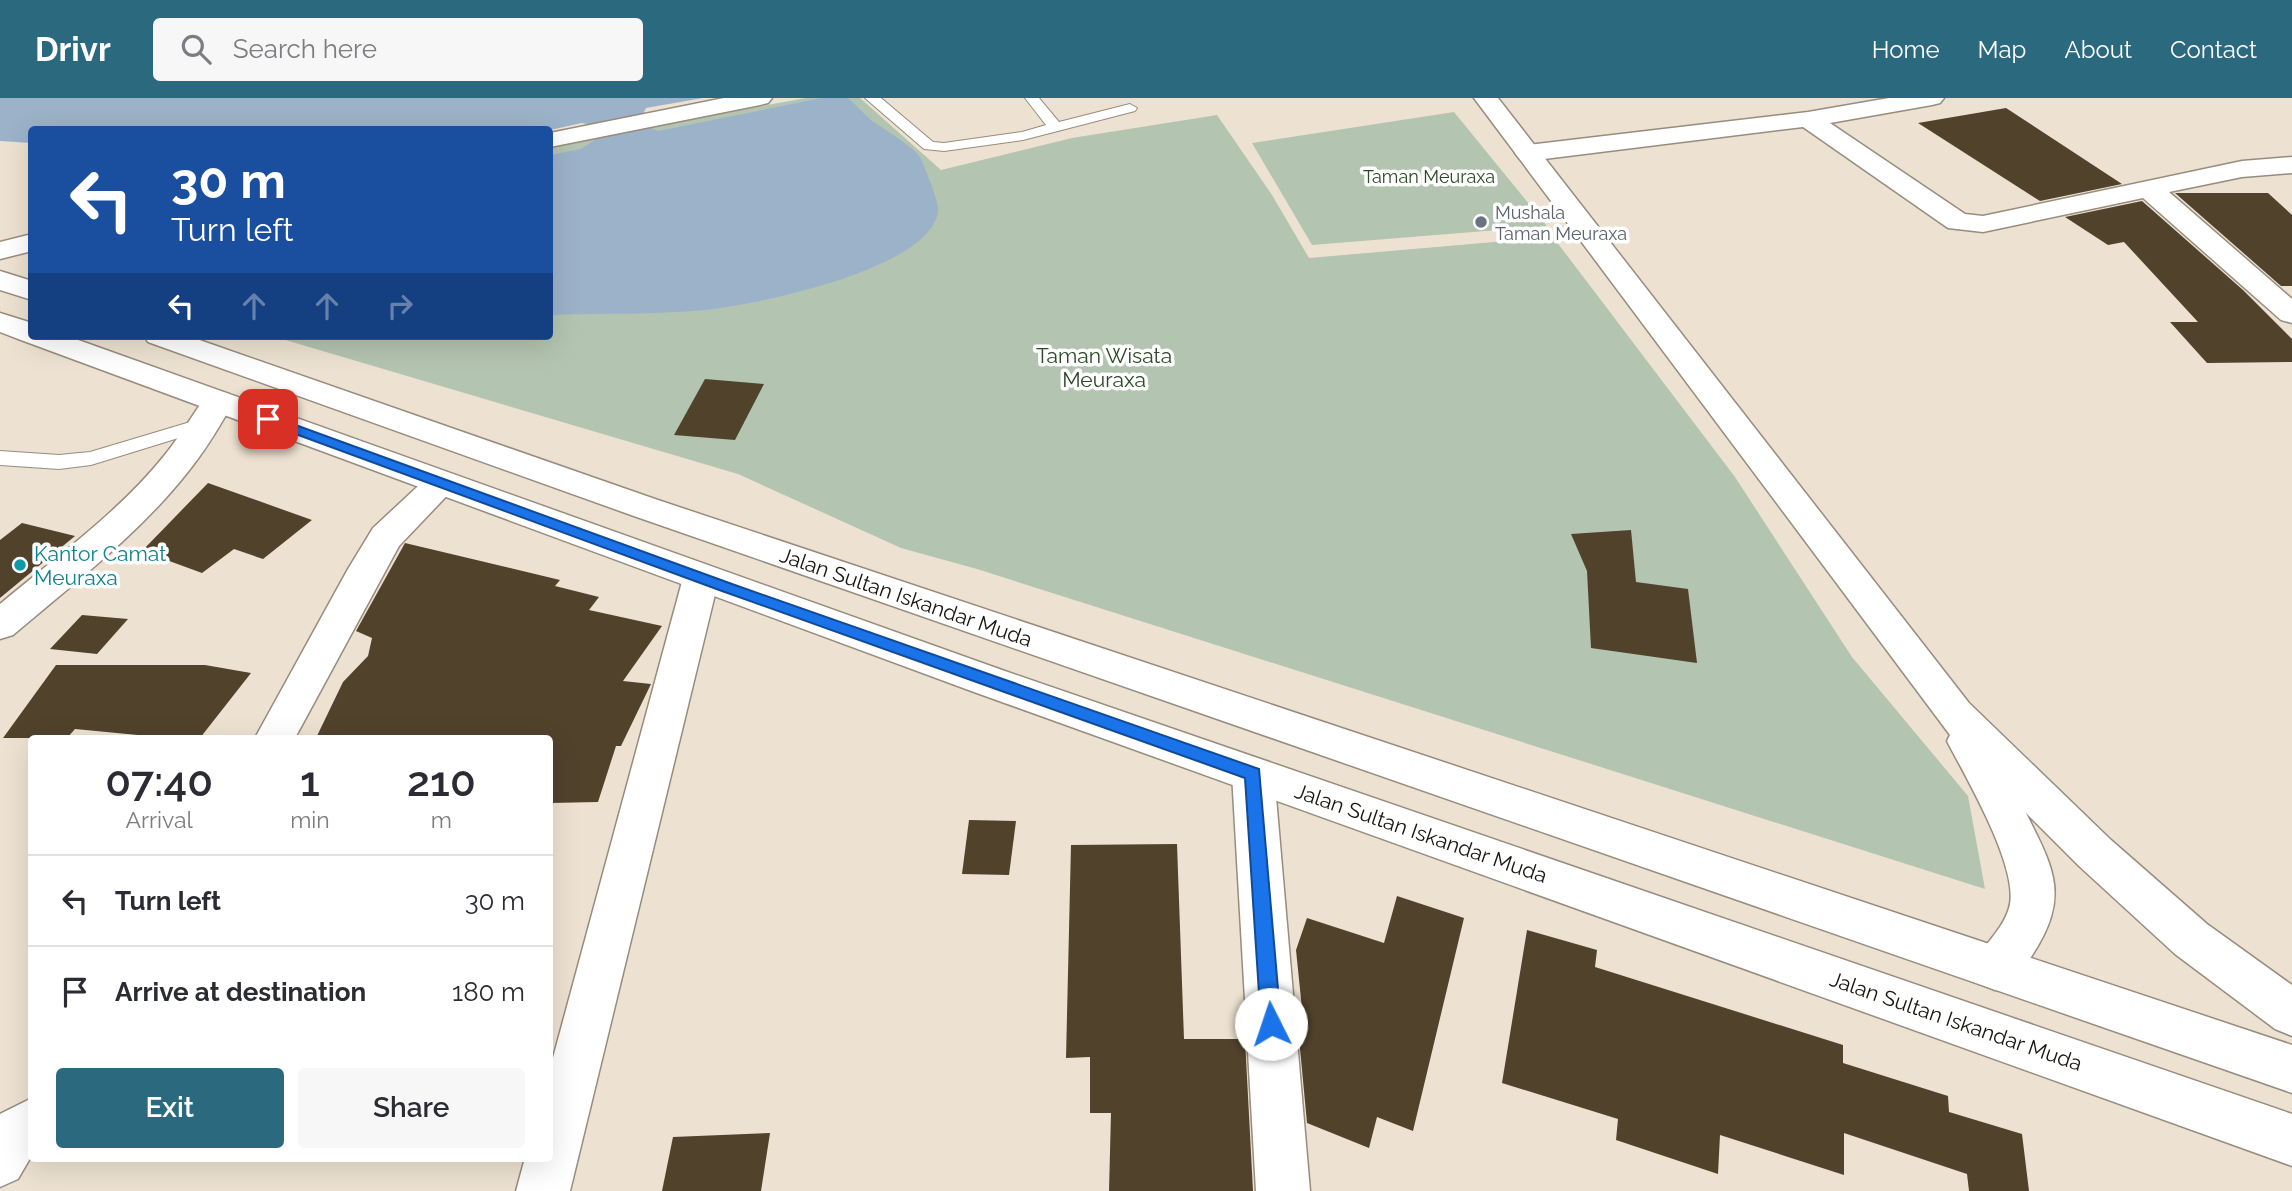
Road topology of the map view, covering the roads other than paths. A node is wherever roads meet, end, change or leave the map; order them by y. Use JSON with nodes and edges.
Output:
{"nodes":[{"id":1,"x":760,"y":98,"type":"edge"},
{"id":2,"x":872,"y":98,"type":"edge"},
{"id":3,"x":1032,"y":98,"type":"edge"},
{"id":4,"x":1486,"y":98,"type":"edge"},
{"id":5,"x":1932,"y":98,"type":"edge"},
{"id":6,"x":1130,"y":108,"type":"dead end"},
{"id":7,"x":1808,"y":119,"type":"junction"},
{"id":8,"x":1055,"y":127,"type":"junction"},
{"id":9,"x":553,"y":139,"type":"edge"},
{"id":10,"x":1528,"y":153,"type":"junction"},
{"id":11,"x":2292,"y":165,"type":"edge"},
{"id":12,"x":2150,"y":190,"type":"junction"},
{"id":13,"x":28,"y":243,"type":"edge"},
{"id":14,"x":0,"y":251,"type":"edge"},
{"id":15,"x":0,"y":280,"type":"edge"},
{"id":16,"x":28,"y":290,"type":"edge"},
{"id":17,"x":2292,"y":314,"type":"edge"},
{"id":18,"x":0,"y":322,"type":"edge"},
{"id":19,"x":28,"y":332,"type":"edge"},
{"id":20,"x":47,"y":340,"type":"edge"},
{"id":21,"x":170,"y":340,"type":"edge"},
{"id":22,"x":212,"y":412,"type":"junction"},
{"id":23,"x":0,"y":458,"type":"edge"},
{"id":24,"x":442,"y":483,"type":"junction"},
{"id":25,"x":701,"y":578,"type":"junction"},
{"id":26,"x":0,"y":625,"type":"edge"},
{"id":27,"x":1955,"y":714,"type":"junction"},
{"id":28,"x":277,"y":735,"type":"edge"},
{"id":29,"x":1253,"y":774,"type":"junction"},
{"id":30,"x":1995,"y":968,"type":"junction"},
{"id":31,"x":2292,"y":1013,"type":"edge"},
{"id":32,"x":2292,"y":1069,"type":"edge"},
{"id":33,"x":2292,"y":1140,"type":"edge"},
{"id":34,"x":553,"y":1152,"type":"edge"},
{"id":35,"x":550,"y":1162,"type":"edge"},
{"id":36,"x":543,"y":1191,"type":"edge"},
{"id":37,"x":1283,"y":1191,"type":"edge"}],
"edges":[{"from":1,"to":9,"type":"main road"},
{"from":2,"to":8,"type":"lane"},
{"from":3,"to":8,"type":"lane"},
{"from":4,"to":10,"type":"main road"},
{"from":5,"to":7,"type":"main road"},
{"from":6,"to":8,"type":"lane"},
{"from":7,"to":10,"type":"main road"},
{"from":7,"to":12,"type":"main road"},
{"from":10,"to":27,"type":"main road"},
{"from":11,"to":12,"type":"main road"},
{"from":12,"to":17,"type":"main road"},
{"from":13,"to":14,"type":"main road"},
{"from":15,"to":16,"type":"main road"},
{"from":18,"to":19,"type":"main road"},
{"from":20,"to":22,"type":"main road","name":"Jalan Sultan Iskandar Muda"},
{"from":21,"to":30,"type":"main road","name":"Jalan Sultan Iskandar Muda"},
{"from":22,"to":23,"type":"lane"},
{"from":22,"to":24,"type":"main road","name":"Jalan Sultan Iskandar Muda"},
{"from":22,"to":26,"type":"main road"},
{"from":24,"to":25,"type":"main road","name":"Jalan Sultan Iskandar Muda"},
{"from":24,"to":28,"type":"main road"},
{"from":25,"to":29,"type":"main road","name":"Jalan Sultan Iskandar Muda"},
{"from":25,"to":34,"type":"main road"},
{"from":27,"to":30,"type":"main road"},
{"from":27,"to":31,"type":"main road"},
{"from":29,"to":33,"type":"main road","name":"Jalan Sultan Iskandar Muda"},
{"from":29,"to":37,"type":"main road"},
{"from":30,"to":32,"type":"main road","name":"Jalan Sultan Iskandar Muda"},
{"from":35,"to":36,"type":"main road"}]}
